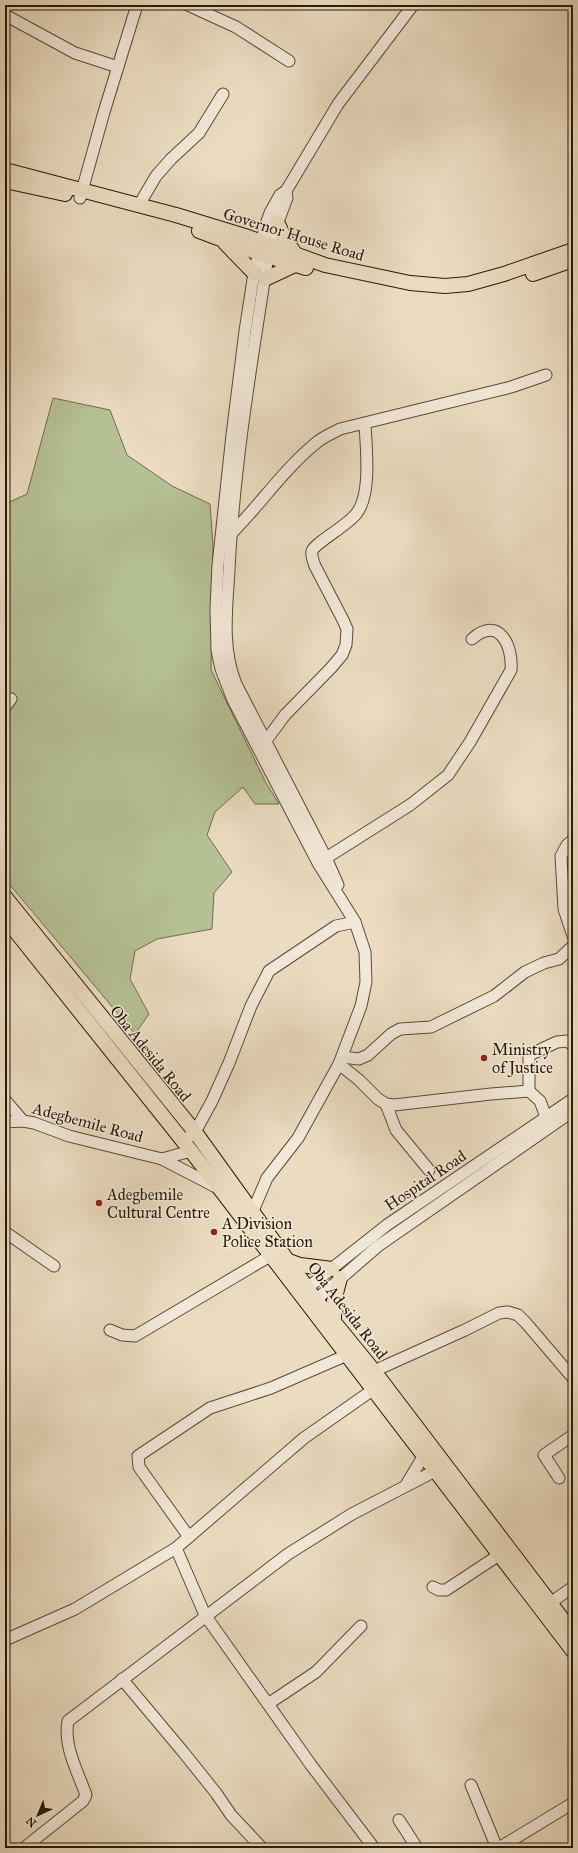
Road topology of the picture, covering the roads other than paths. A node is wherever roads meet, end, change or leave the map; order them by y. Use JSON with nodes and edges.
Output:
{"nodes":[{"id":1,"x":137,"y":5,"type":"edge"},
{"id":2,"x":188,"y":5,"type":"edge"},
{"id":3,"x":413,"y":5,"type":"edge"},
{"id":4,"x":5,"y":15,"type":"edge"},
{"id":5,"x":289,"y":61,"type":"dead end"},
{"id":6,"x":118,"y":66,"type":"junction"},
{"id":7,"x":223,"y":94,"type":"dead end"},
{"id":8,"x":5,"y":179,"type":"edge"},
{"id":9,"x":286,"y":191,"type":"junction"},
{"id":10,"x":81,"y":193,"type":"junction"},
{"id":11,"x":139,"y":205,"type":"junction"},
{"id":12,"x":277,"y":222,"type":"junction"},
{"id":13,"x":222,"y":240,"type":"junction"},
{"id":14,"x":265,"y":250,"type":"junction"},
{"id":15,"x":573,"y":250,"type":"edge"},
{"id":16,"x":295,"y":260,"type":"junction"},
{"id":17,"x":573,"y":260,"type":"edge"},
{"id":18,"x":260,"y":276,"type":"junction"},
{"id":19,"x":546,"y":375,"type":"dead end"},
{"id":20,"x":365,"y":424,"type":"junction"},
{"id":21,"x":230,"y":535,"type":"junction"},
{"id":22,"x":472,"y":639,"type":"dead end"},
{"id":23,"x":265,"y":742,"type":"junction"},
{"id":24,"x":573,"y":840,"type":"edge"},
{"id":25,"x":326,"y":858,"type":"junction"},
{"id":26,"x":5,"y":897,"type":"edge"},
{"id":27,"x":345,"y":903,"type":"junction"},
{"id":28,"x":5,"y":918,"type":"edge"},
{"id":29,"x":356,"y":922,"type":"junction"},
{"id":30,"x":336,"y":926,"type":"junction"},
{"id":31,"x":573,"y":936,"type":"edge"},
{"id":32,"x":573,"y":946,"type":"edge"},
{"id":33,"x":573,"y":1045,"type":"edge"},
{"id":34,"x":340,"y":1060,"type":"junction"},
{"id":35,"x":529,"y":1092,"type":"junction"},
{"id":36,"x":573,"y":1099,"type":"edge"},
{"id":37,"x":5,"y":1100,"type":"edge"},
{"id":38,"x":386,"y":1104,"type":"junction"},
{"id":39,"x":573,"y":1111,"type":"edge"},
{"id":40,"x":546,"y":1117,"type":"junction"},
{"id":41,"x":23,"y":1121,"type":"junction"},
{"id":42,"x":5,"y":1122,"type":"edge"},
{"id":43,"x":194,"y":1132,"type":"junction"},
{"id":44,"x":187,"y":1146,"type":"junction"},
{"id":45,"x":162,"y":1159,"type":"junction"},
{"id":46,"x":429,"y":1170,"type":"dead end"},
{"id":47,"x":218,"y":1188,"type":"junction"},
{"id":48,"x":252,"y":1213,"type":"junction"},
{"id":49,"x":5,"y":1232,"type":"edge"},
{"id":50,"x":270,"y":1256,"type":"junction"},
{"id":51,"x":286,"y":1260,"type":"junction"},
{"id":52,"x":54,"y":1266,"type":"dead end"},
{"id":53,"x":336,"y":1274,"type":"junction"},
{"id":54,"x":303,"y":1291,"type":"junction"},
{"id":55,"x":313,"y":1303,"type":"junction"},
{"id":56,"x":334,"y":1322,"type":"junction"},
{"id":57,"x":110,"y":1330,"type":"dead end"},
{"id":58,"x":347,"y":1355,"type":"junction"},
{"id":59,"x":374,"y":1371,"type":"junction"},
{"id":60,"x":573,"y":1378,"type":"edge"},
{"id":61,"x":374,"y":1389,"type":"junction"},
{"id":62,"x":573,"y":1435,"type":"edge"},
{"id":63,"x":424,"y":1455,"type":"junction"},
{"id":64,"x":435,"y":1471,"type":"junction"},
{"id":65,"x":559,"y":1478,"type":"dead end"},
{"id":66,"x":406,"y":1486,"type":"junction"},
{"id":67,"x":189,"y":1537,"type":"junction"},
{"id":68,"x":176,"y":1548,"type":"junction"},
{"id":69,"x":503,"y":1552,"type":"junction"},
{"id":70,"x":432,"y":1587,"type":"dead end"},
{"id":71,"x":573,"y":1587,"type":"edge"},
{"id":72,"x":550,"y":1602,"type":"junction"},
{"id":73,"x":205,"y":1615,"type":"junction"},
{"id":74,"x":361,"y":1626,"type":"dead end"},
{"id":75,"x":573,"y":1633,"type":"edge"},
{"id":76,"x":5,"y":1640,"type":"edge"},
{"id":77,"x":573,"y":1651,"type":"edge"},
{"id":78,"x":122,"y":1679,"type":"junction"},
{"id":79,"x":268,"y":1704,"type":"junction"},
{"id":80,"x":471,"y":1785,"type":"dead end"},
{"id":81,"x":573,"y":1803,"type":"edge"},
{"id":82,"x":399,"y":1820,"type":"dead end"},
{"id":83,"x":24,"y":1848,"type":"edge"},
{"id":84,"x":262,"y":1848,"type":"edge"},
{"id":85,"x":374,"y":1848,"type":"edge"},
{"id":86,"x":417,"y":1848,"type":"edge"},
{"id":87,"x":498,"y":1848,"type":"edge"}],
"edges":[{"from":1,"to":6,"type":"street"},
{"from":2,"to":5,"type":"street"},
{"from":3,"to":9,"type":"street"},
{"from":4,"to":6,"type":"street"},
{"from":6,"to":10,"type":"street"},
{"from":7,"to":11,"type":"street"},
{"from":8,"to":10,"type":"main road","name":"Governor House Road"},
{"from":9,"to":12,"type":"street"},
{"from":9,"to":14,"type":"street"},
{"from":10,"to":11,"type":"main road","name":"Governor House Road"},
{"from":10,"to":13,"type":"main road","name":"Governor House Road"},
{"from":11,"to":14,"type":"main road","name":"Governor House Road"},
{"from":12,"to":14,"type":"street"},
{"from":12,"to":16,"type":"main road"},
{"from":13,"to":14,"type":"main road","name":"Governor House Road"},
{"from":13,"to":18,"type":"main road"},
{"from":14,"to":16,"type":"main road","name":"Governor House Road"},
{"from":14,"to":18,"type":"street"},
{"from":15,"to":16,"type":"main road","name":"Governor House Road"},
{"from":16,"to":17,"type":"main road","name":"Governor House Road"},
{"from":16,"to":18,"type":"main road"},
{"from":18,"to":21,"type":"street"},
{"from":18,"to":27,"type":"street"},
{"from":19,"to":20,"type":"street"},
{"from":20,"to":21,"type":"street"},
{"from":20,"to":23,"type":"street"},
{"from":21,"to":23,"type":"street"},
{"from":22,"to":25,"type":"street"},
{"from":23,"to":25,"type":"street"},
{"from":24,"to":31,"type":"street"},
{"from":25,"to":27,"type":"street"},
{"from":26,"to":43,"type":"main road","name":"Oba Adesida Road"},
{"from":27,"to":29,"type":"street"},
{"from":27,"to":30,"type":"street"},
{"from":28,"to":44,"type":"main road","name":"Oba Adesida Road"},
{"from":29,"to":30,"type":"street"},
{"from":29,"to":34,"type":"street"},
{"from":30,"to":43,"type":"street"},
{"from":32,"to":34,"type":"street"},
{"from":33,"to":35,"type":"street"},
{"from":34,"to":38,"type":"street"},
{"from":34,"to":48,"type":"street"},
{"from":35,"to":38,"type":"street"},
{"from":35,"to":40,"type":"street"},
{"from":36,"to":40,"type":"street","name":"Hospital Road"},
{"from":37,"to":41,"type":"street"},
{"from":38,"to":46,"type":"street"},
{"from":39,"to":53,"type":"street","name":"Hospital Road"},
{"from":40,"to":53,"type":"street","name":"Hospital Road"},
{"from":41,"to":42,"type":"street","name":"Adegbemile Road"},
{"from":41,"to":45,"type":"street","name":"Adegbemile Road"},
{"from":43,"to":44,"type":"street"},
{"from":43,"to":48,"type":"main road","name":"Oba Adesida Road"},
{"from":44,"to":45,"type":"street"},
{"from":44,"to":47,"type":"main road","name":"Oba Adesida Road"},
{"from":45,"to":47,"type":"street","name":"Adegbemile Road"},
{"from":47,"to":50,"type":"main road","name":"Oba Adesida Road"},
{"from":48,"to":51,"type":"main road","name":"Oba Adesida Road"},
{"from":49,"to":52,"type":"street"},
{"from":50,"to":54,"type":"main road","name":"Oba Adesida Road"},
{"from":50,"to":57,"type":"street"},
{"from":51,"to":53,"type":"main road"},
{"from":51,"to":54,"type":"main road","name":"Oba Adesida Road"},
{"from":53,"to":54,"type":"street","name":"Hospital Road"},
{"from":53,"to":55,"type":"street","name":"Hospital Road"},
{"from":53,"to":56,"type":"main road"},
{"from":54,"to":55,"type":"main road","name":"Oba Adesida Road"},
{"from":55,"to":56,"type":"main road","name":"Oba Adesida Road"},
{"from":55,"to":58,"type":"main road","name":"Oba Adesida Road"},
{"from":56,"to":59,"type":"main road","name":"Oba Adesida Road"},
{"from":58,"to":61,"type":"main road","name":"Oba Adesida Road"},
{"from":58,"to":67,"type":"street"},
{"from":59,"to":60,"type":"street"},
{"from":59,"to":69,"type":"main road","name":"Oba Adesida Road"},
{"from":61,"to":63,"type":"main road","name":"Oba Adesida Road"},
{"from":61,"to":67,"type":"street"},
{"from":62,"to":65,"type":"street"},
{"from":63,"to":64,"type":"main road","name":"Oba Adesida Road"},
{"from":63,"to":66,"type":"street"},
{"from":64,"to":66,"type":"street"},
{"from":64,"to":69,"type":"main road","name":"Oba Adesida Road"},
{"from":66,"to":73,"type":"street"},
{"from":67,"to":68,"type":"street"},
{"from":68,"to":73,"type":"street"},
{"from":68,"to":76,"type":"street"},
{"from":69,"to":70,"type":"street"},
{"from":69,"to":72,"type":"main road","name":"Oba Adesida Road"},
{"from":69,"to":77,"type":"main road","name":"Oba Adesida Road"},
{"from":71,"to":72,"type":"street"},
{"from":72,"to":75,"type":"main road","name":"Oba Adesida Road"},
{"from":73,"to":78,"type":"street"},
{"from":73,"to":79,"type":"street"},
{"from":74,"to":79,"type":"street"},
{"from":78,"to":83,"type":"street"},
{"from":78,"to":84,"type":"street"},
{"from":79,"to":85,"type":"street"},
{"from":80,"to":87,"type":"street"},
{"from":81,"to":87,"type":"street"},
{"from":82,"to":86,"type":"street"}]}
